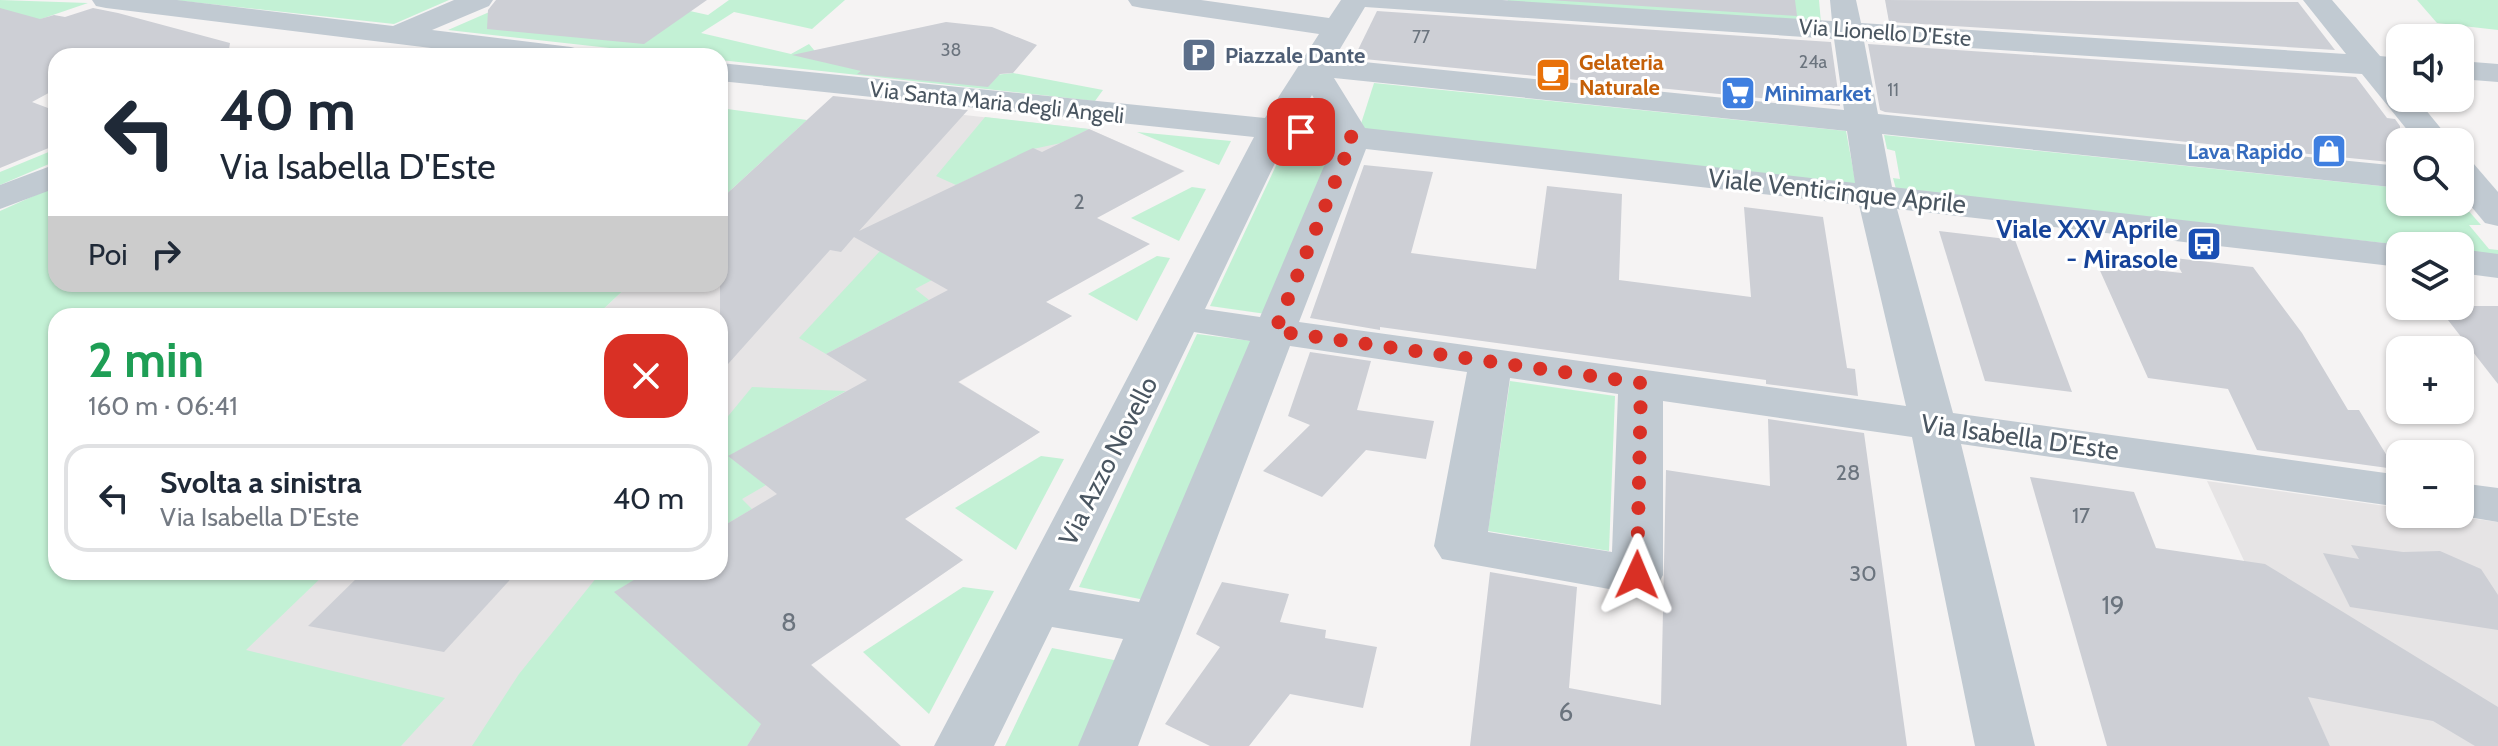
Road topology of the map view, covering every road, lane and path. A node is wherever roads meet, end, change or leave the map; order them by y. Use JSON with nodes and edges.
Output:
{"nodes":[{"id":1,"x":106,"y":0,"type":"edge"},
{"id":2,"x":479,"y":0,"type":"edge"},
{"id":3,"x":1142,"y":0,"type":"edge"},
{"id":4,"x":1355,"y":0,"type":"edge"},
{"id":5,"x":1370,"y":0,"type":"edge"},
{"id":6,"x":2317,"y":0,"type":"edge"},
{"id":7,"x":1844,"y":15,"type":"edge"},
{"id":8,"x":1335,"y":28,"type":"junction"},
{"id":9,"x":401,"y":33,"type":"junction"},
{"id":10,"x":358,"y":48,"type":"edge"},
{"id":11,"x":498,"y":48,"type":"edge"},
{"id":12,"x":1312,"y":66,"type":"junction"},
{"id":13,"x":2385,"y":66,"type":"edge"},
{"id":14,"x":2474,"y":71,"type":"edge"},
{"id":15,"x":728,"y":73,"type":"edge"},
{"id":16,"x":2498,"y":73,"type":"edge"},
{"id":17,"x":1861,"y":122,"type":"junction"},
{"id":18,"x":2426,"y":128,"type":"edge"},
{"id":19,"x":1275,"y":129,"type":"junction"},
{"id":20,"x":1353,"y":137,"type":"junction"},
{"id":21,"x":2386,"y":176,"type":"edge"},
{"id":22,"x":48,"y":178,"type":"edge"},
{"id":23,"x":2474,"y":185,"type":"edge"},
{"id":24,"x":1875,"y":195,"type":"junction"},
{"id":25,"x":0,"y":198,"type":"edge"},
{"id":26,"x":2498,"y":215,"type":"edge"},
{"id":27,"x":2386,"y":253,"type":"edge"},
{"id":28,"x":2474,"y":263,"type":"edge"},
{"id":29,"x":2498,"y":266,"type":"edge"},
{"id":30,"x":1180,"y":318,"type":"junction"},
{"id":31,"x":1275,"y":331,"type":"junction"},
{"id":32,"x":1491,"y":362,"type":"junction"},
{"id":33,"x":1641,"y":383,"type":"junction"},
{"id":34,"x":1933,"y":425,"type":"junction"},
{"id":35,"x":2386,"y":489,"type":"edge"},
{"id":36,"x":2474,"y":502,"type":"edge"},
{"id":37,"x":2498,"y":505,"type":"edge"},
{"id":38,"x":1036,"y":604,"type":"junction"},
{"id":39,"x":1156,"y":625,"type":"junction"},
{"id":40,"x":964,"y":746,"type":"edge"},
{"id":41,"x":1108,"y":746,"type":"edge"},
{"id":42,"x":2005,"y":746,"type":"edge"}],
"edges":[{"from":1,"to":9,"type":"street"},
{"from":2,"to":9,"type":"street"},
{"from":3,"to":8,"type":"street"},
{"from":4,"to":8,"type":"street","name":"Via Azzo Novello"},
{"from":5,"to":7,"type":"street","name":"Via Lionello D'Este"},
{"from":6,"to":13,"type":"street"},
{"from":7,"to":13,"type":"street","name":"Via Lionello D'Este"},
{"from":7,"to":17,"type":"street"},
{"from":8,"to":12,"type":"street","name":"Via Azzo Novello"},
{"from":9,"to":10,"type":"street"},
{"from":9,"to":11,"type":"street"},
{"from":12,"to":17,"type":"street"},
{"from":12,"to":19,"type":"street","name":"Via Azzo Novello"},
{"from":12,"to":20,"type":"street"},
{"from":13,"to":18,"type":"street"},
{"from":14,"to":16,"type":"street"},
{"from":15,"to":19,"type":"street","name":"Via Santa Maria degli Angeli"},
{"from":17,"to":21,"type":"street"},
{"from":17,"to":24,"type":"street"},
{"from":19,"to":20,"type":"street","name":"Viale Venticinque Aprile"},
{"from":19,"to":30,"type":"street","name":"Via Azzo Novello"},
{"from":20,"to":24,"type":"street","name":"Viale Venticinque Aprile"},
{"from":20,"to":31,"type":"street"},
{"from":22,"to":25,"type":"street"},
{"from":23,"to":26,"type":"street"},
{"from":24,"to":27,"type":"street","name":"Viale Venticinque Aprile"},
{"from":24,"to":34,"type":"street"},
{"from":28,"to":29,"type":"street"},
{"from":30,"to":31,"type":"street"},
{"from":30,"to":38,"type":"street","name":"Via Azzo Novello"},
{"from":31,"to":32,"type":"street","name":"Via Isabella D'Este"},
{"from":31,"to":39,"type":"street"},
{"from":32,"to":33,"type":"street","name":"Via Isabella D'Este"},
{"from":32,"to":33,"type":"street"},
{"from":33,"to":34,"type":"street","name":"Via Isabella D'Este"},
{"from":34,"to":35,"type":"street","name":"Via Isabella D'Este"},
{"from":34,"to":42,"type":"street"},
{"from":36,"to":37,"type":"street"},
{"from":38,"to":39,"type":"street"},
{"from":38,"to":40,"type":"street","name":"Via Azzo Novello"},
{"from":39,"to":41,"type":"street"}]}
